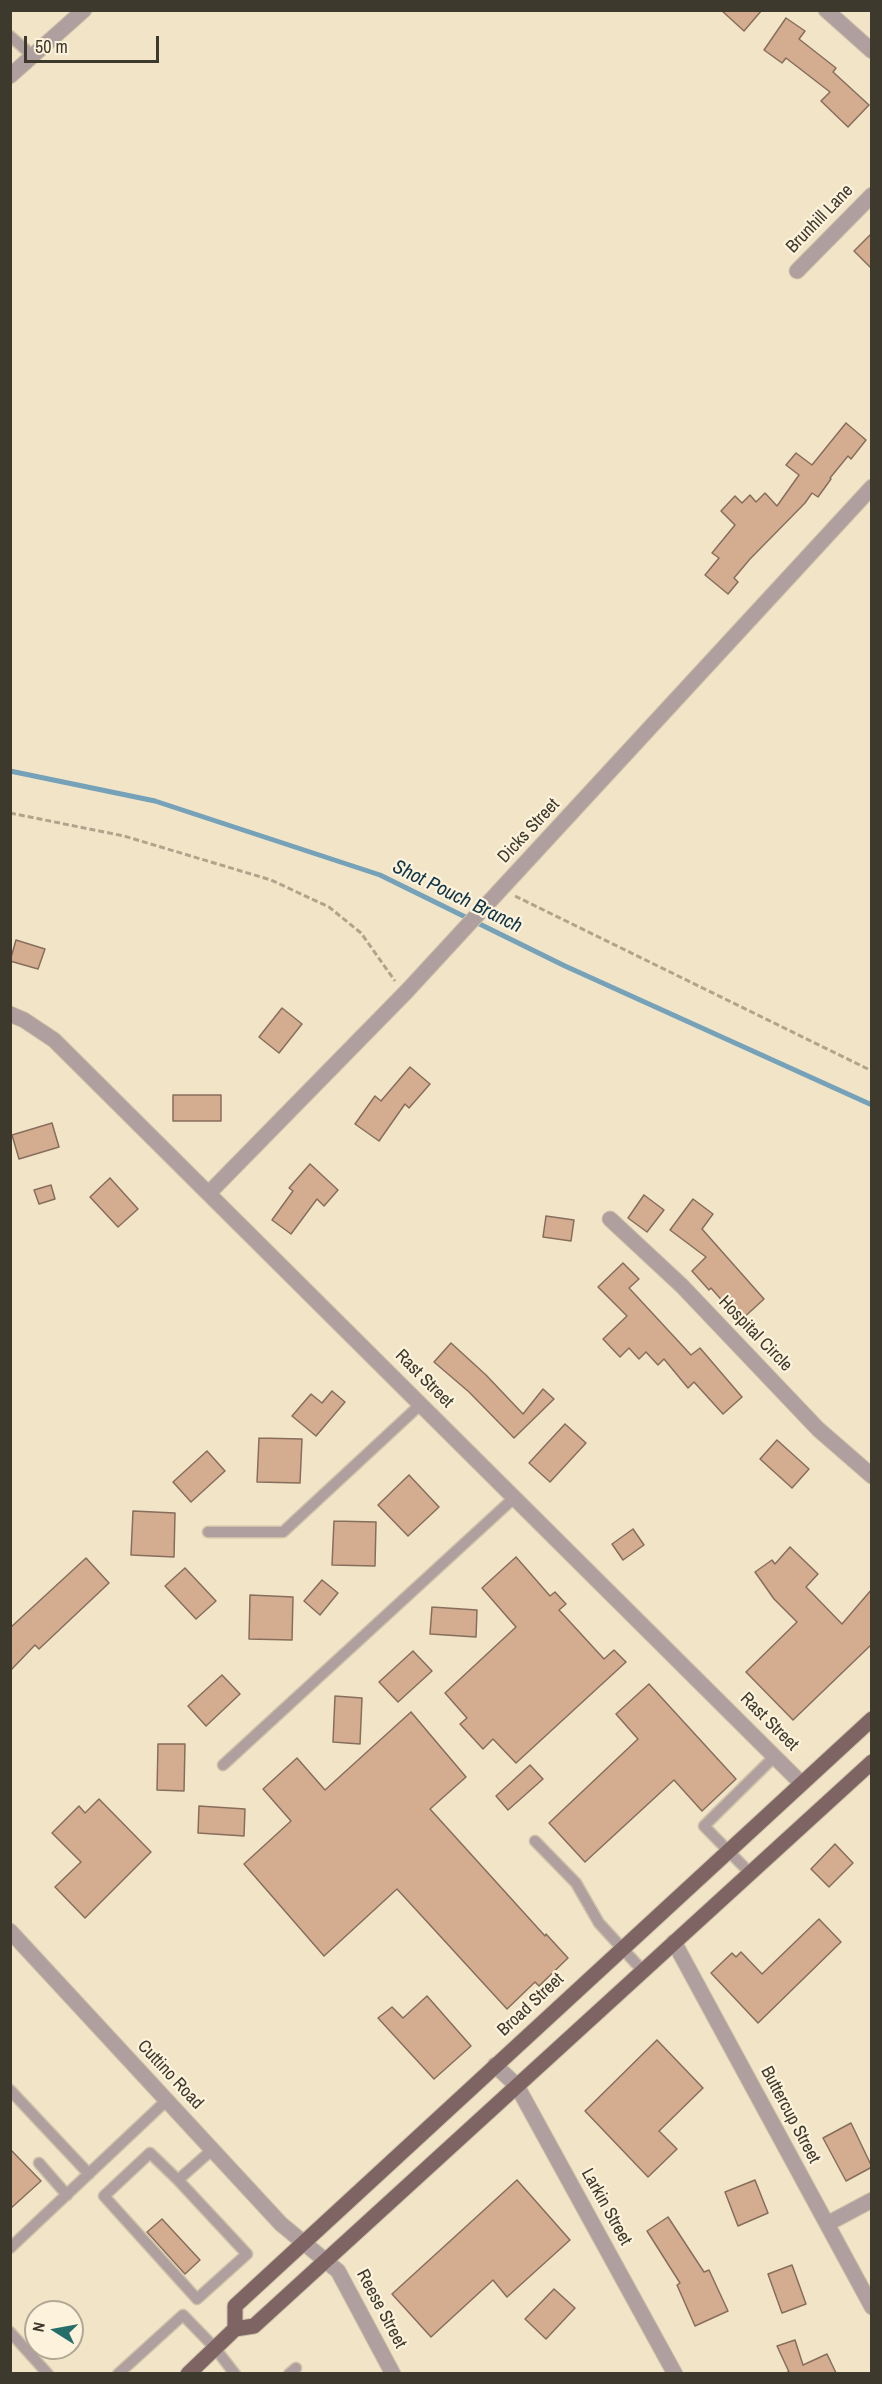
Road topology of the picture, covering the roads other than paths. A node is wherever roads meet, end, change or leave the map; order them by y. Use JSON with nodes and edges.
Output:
{"nodes":[{"id":1,"x":84,"y":10,"type":"edge"},
{"id":2,"x":826,"y":10,"type":"edge"},
{"id":3,"x":10,"y":36,"type":"edge"},
{"id":4,"x":872,"y":51,"type":"edge"},
{"id":5,"x":33,"y":56,"type":"junction"},
{"id":6,"x":10,"y":76,"type":"edge"},
{"id":7,"x":872,"y":195,"type":"edge"},
{"id":8,"x":797,"y":271,"type":"dead end"},
{"id":9,"x":872,"y":487,"type":"edge"},
{"id":10,"x":10,"y":1014,"type":"edge"},
{"id":11,"x":209,"y":1193,"type":"junction"},
{"id":12,"x":609,"y":1219,"type":"dead end"},
{"id":13,"x":421,"y":1404,"type":"junction"},
{"id":14,"x":872,"y":1476,"type":"edge"},
{"id":15,"x":515,"y":1497,"type":"junction"},
{"id":16,"x":208,"y":1532,"type":"dead end"},
{"id":17,"x":872,"y":1719,"type":"edge"},
{"id":18,"x":775,"y":1756,"type":"junction"},
{"id":19,"x":223,"y":1765,"type":"dead end"},
{"id":20,"x":871,"y":1765,"type":"edge"},
{"id":21,"x":801,"y":1783,"type":"junction"},
{"id":22,"x":535,"y":1841,"type":"dead end"},
{"id":23,"x":728,"y":1850,"type":"junction"},
{"id":24,"x":750,"y":1873,"type":"junction"},
{"id":25,"x":10,"y":1931,"type":"edge"},
{"id":26,"x":674,"y":1942,"type":"junction"},
{"id":27,"x":622,"y":1948,"type":"junction"},
{"id":28,"x":643,"y":1971,"type":"junction"},
{"id":29,"x":495,"y":2064,"type":"junction"},
{"id":30,"x":518,"y":2085,"type":"junction"},
{"id":31,"x":10,"y":2090,"type":"edge"},
{"id":32,"x":167,"y":2100,"type":"junction"},
{"id":33,"x":213,"y":2149,"type":"junction"},
{"id":34,"x":39,"y":2163,"type":"dead end"},
{"id":35,"x":89,"y":2174,"type":"junction"},
{"id":36,"x":178,"y":2180,"type":"junction"},
{"id":37,"x":67,"y":2195,"type":"junction"},
{"id":38,"x":872,"y":2200,"type":"edge"},
{"id":39,"x":827,"y":2224,"type":"junction"},
{"id":40,"x":303,"y":2242,"type":"junction"},
{"id":41,"x":10,"y":2248,"type":"edge"},
{"id":42,"x":327,"y":2261,"type":"junction"},
{"id":43,"x":872,"y":2307,"type":"edge"},
{"id":44,"x":235,"y":2329,"type":"junction"},
{"id":45,"x":10,"y":2332,"type":"edge"},
{"id":46,"x":215,"y":2348,"type":"junction"},
{"id":47,"x":48,"y":2373,"type":"edge"},
{"id":48,"x":118,"y":2373,"type":"edge"},
{"id":49,"x":188,"y":2373,"type":"edge"},
{"id":50,"x":235,"y":2373,"type":"edge"},
{"id":51,"x":393,"y":2373,"type":"edge"},
{"id":52,"x":675,"y":2373,"type":"edge"}],
"edges":[{"from":1,"to":5,"type":"street"},
{"from":2,"to":4,"type":"street"},
{"from":3,"to":5,"type":"lane"},
{"from":5,"to":6,"type":"street"},
{"from":7,"to":8,"type":"street","name":"Brunhill Lane"},
{"from":9,"to":11,"type":"street","name":"Dicks Street"},
{"from":10,"to":11,"type":"street","name":"Rast Street"},
{"from":11,"to":13,"type":"street","name":"Rast Street"},
{"from":12,"to":14,"type":"street","name":"Hospital Circle"},
{"from":13,"to":15,"type":"street","name":"Rast Street"},
{"from":13,"to":16,"type":"lane"},
{"from":15,"to":18,"type":"street","name":"Rast Street"},
{"from":15,"to":19,"type":"lane"},
{"from":17,"to":21,"type":"main road","name":"Broad Street"},
{"from":18,"to":21,"type":"street","name":"Rast Street"},
{"from":18,"to":23,"type":"lane"},
{"from":20,"to":24,"type":"main road"},
{"from":21,"to":23,"type":"main road","name":"Broad Street"},
{"from":22,"to":27,"type":"lane"},
{"from":23,"to":24,"type":"lane"},
{"from":23,"to":27,"type":"main road","name":"Broad Street"},
{"from":24,"to":26,"type":"main road"},
{"from":25,"to":32,"type":"street","name":"Cuttino Road"},
{"from":26,"to":28,"type":"main road"},
{"from":26,"to":39,"type":"street","name":"Buttercup Street"},
{"from":27,"to":28,"type":"lane"},
{"from":27,"to":29,"type":"main road","name":"Broad Street"},
{"from":28,"to":30,"type":"main road"},
{"from":29,"to":30,"type":"street","name":"Larkin Street"},
{"from":29,"to":40,"type":"main road","name":"Broad Street"},
{"from":30,"to":42,"type":"main road"},
{"from":30,"to":52,"type":"street","name":"Larkin Street"},
{"from":31,"to":35,"type":"lane"},
{"from":32,"to":33,"type":"street","name":"Cuttino Road"},
{"from":32,"to":35,"type":"lane"},
{"from":33,"to":36,"type":"lane"},
{"from":33,"to":40,"type":"street","name":"Cuttino Road"},
{"from":34,"to":37,"type":"lane"},
{"from":35,"to":37,"type":"lane"},
{"from":36,"to":36,"type":"lane"},
{"from":37,"to":41,"type":"lane"},
{"from":38,"to":39,"type":"street"},
{"from":39,"to":43,"type":"street","name":"Buttercup Street"},
{"from":40,"to":42,"type":"street","name":"Reese Street"},
{"from":40,"to":44,"type":"main road","name":"Broad Street"},
{"from":42,"to":44,"type":"main road"},
{"from":42,"to":51,"type":"street","name":"Reese Street"},
{"from":44,"to":46,"type":"main road"},
{"from":45,"to":47,"type":"lane"},
{"from":46,"to":48,"type":"lane"},
{"from":46,"to":49,"type":"main road"},
{"from":46,"to":50,"type":"lane"}]}
